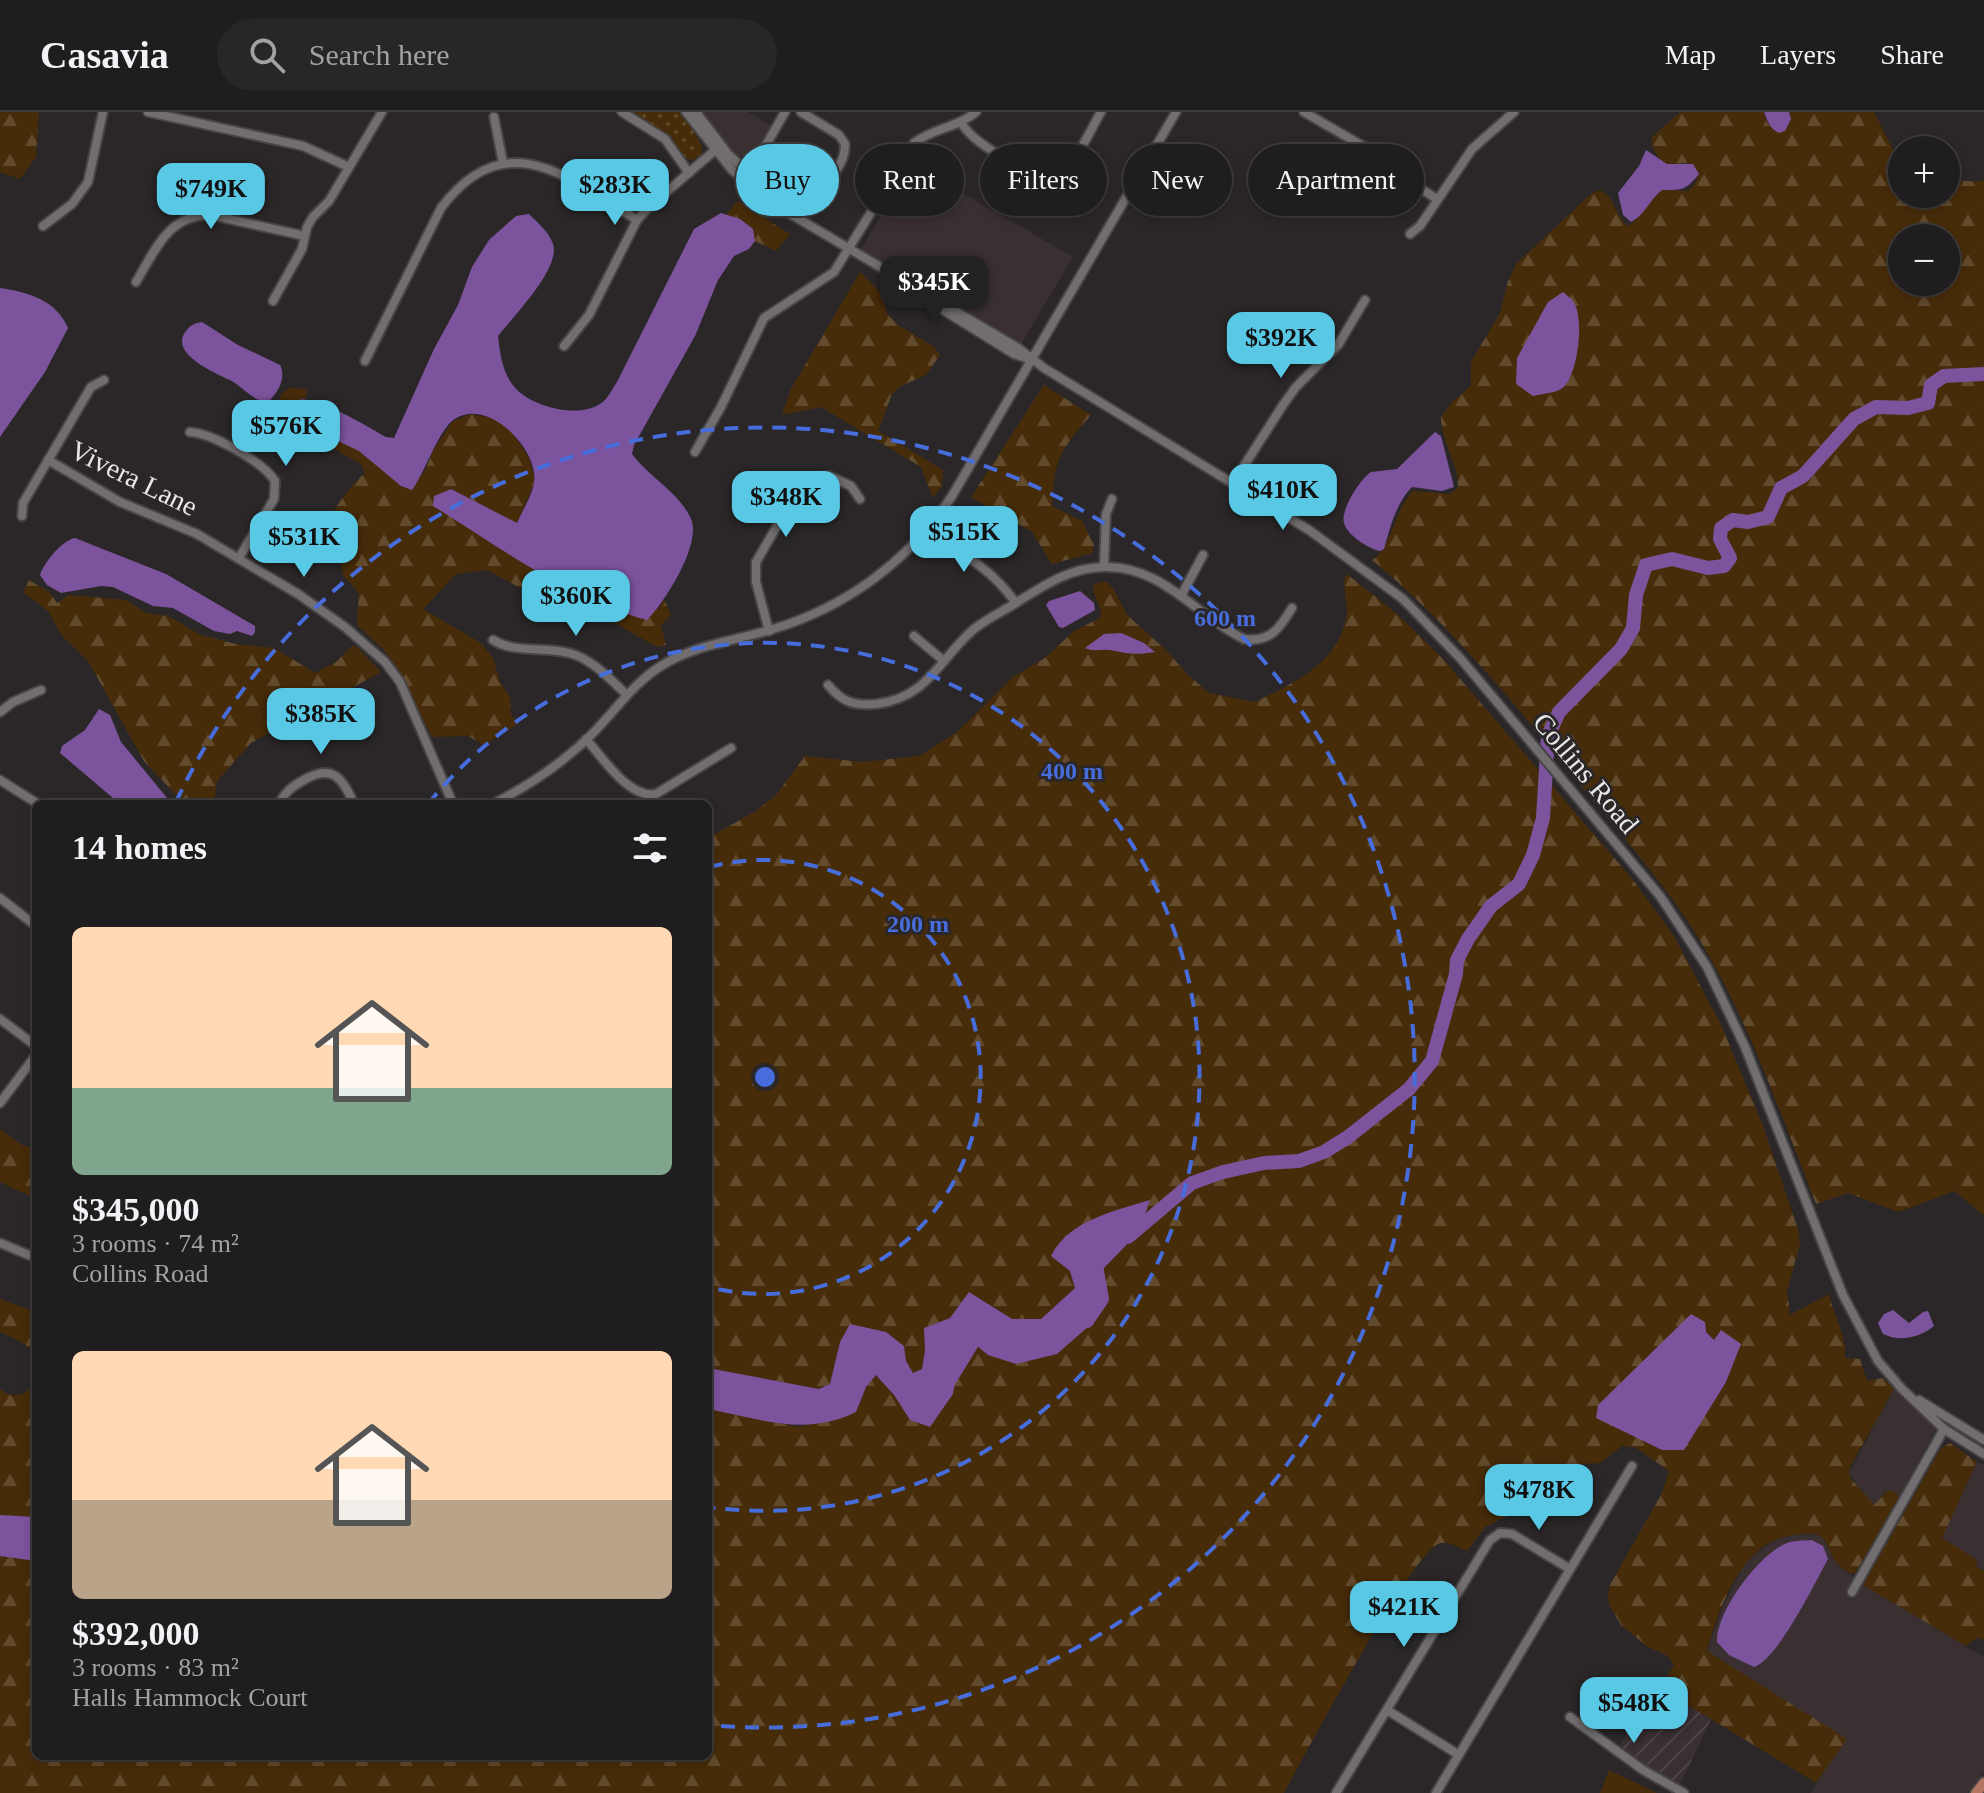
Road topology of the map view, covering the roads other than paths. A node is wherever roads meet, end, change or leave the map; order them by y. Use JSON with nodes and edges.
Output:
{"nodes":[{"id":1,"x":103,"y":112,"type":"edge"},
{"id":2,"x":148,"y":112,"type":"edge"},
{"id":3,"x":382,"y":112,"type":"edge"},
{"id":4,"x":622,"y":112,"type":"edge"},
{"id":5,"x":686,"y":112,"type":"edge"},
{"id":6,"x":696,"y":112,"type":"edge"},
{"id":7,"x":785,"y":112,"type":"edge"},
{"id":8,"x":801,"y":112,"type":"edge"},
{"id":9,"x":976,"y":112,"type":"edge"},
{"id":10,"x":1101,"y":112,"type":"edge"},
{"id":11,"x":1176,"y":112,"type":"edge"},
{"id":12,"x":1304,"y":112,"type":"edge"},
{"id":13,"x":1514,"y":112,"type":"edge"},
{"id":14,"x":494,"y":117,"type":"dead end"},
{"id":15,"x":961,"y":123,"type":"junction"},
{"id":16,"x":767,"y":144,"type":"edge"},
{"id":17,"x":718,"y":148,"type":"junction"},
{"id":18,"x":503,"y":163,"type":"junction"},
{"id":19,"x":839,"y":164,"type":"edge"},
{"id":20,"x":349,"y":167,"type":"junction"},
{"id":21,"x":689,"y":173,"type":"junction"},
{"id":22,"x":1437,"y":199,"type":"junction"},
{"id":23,"x":637,"y":220,"type":"junction"},
{"id":24,"x":43,"y":226,"type":"dead end"},
{"id":25,"x":1410,"y":234,"type":"dead end"},
{"id":26,"x":305,"y":236,"type":"junction"},
{"id":27,"x":852,"y":251,"type":"junction"},
{"id":28,"x":136,"y":282,"type":"dead end"},
{"id":29,"x":1365,"y":300,"type":"dead end"},
{"id":30,"x":273,"y":301,"type":"dead end"},
{"id":31,"x":564,"y":346,"type":"dead end"},
{"id":32,"x":1030,"y":360,"type":"junction"},
{"id":33,"x":365,"y":361,"type":"dead end"},
{"id":34,"x":104,"y":380,"type":"dead end"},
{"id":35,"x":190,"y":432,"type":"dead end"},
{"id":36,"x":695,"y":452,"type":"dead end"},
{"id":37,"x":48,"y":460,"type":"junction"},
{"id":38,"x":1233,"y":483,"type":"junction"},
{"id":39,"x":860,"y":499,"type":"dead end"},
{"id":40,"x":1112,"y":499,"type":"dead end"},
{"id":41,"x":22,"y":516,"type":"dead end"},
{"id":42,"x":925,"y":532,"type":"junction"},
{"id":43,"x":1203,"y":555,"type":"dead end"},
{"id":44,"x":239,"y":558,"type":"junction"},
{"id":45,"x":1104,"y":566,"type":"junction"},
{"id":46,"x":1181,"y":596,"type":"junction"},
{"id":47,"x":1016,"y":603,"type":"junction"},
{"id":48,"x":1292,"y":608,"type":"dead end"},
{"id":49,"x":769,"y":631,"type":"junction"},
{"id":50,"x":914,"y":636,"type":"dead end"},
{"id":51,"x":493,"y":640,"type":"dead end"},
{"id":52,"x":944,"y":661,"type":"junction"},
{"id":53,"x":828,"y":685,"type":"dead end"},
{"id":54,"x":41,"y":690,"type":"dead end"},
{"id":55,"x":626,"y":694,"type":"junction"},
{"id":56,"x":0,"y":712,"type":"edge"},
{"id":57,"x":586,"y":739,"type":"junction"},
{"id":58,"x":731,"y":748,"type":"dead end"},
{"id":59,"x":0,"y":780,"type":"edge"},
{"id":60,"x":32,"y":800,"type":"edge"},
{"id":61,"x":281,"y":800,"type":"edge"},
{"id":62,"x":352,"y":800,"type":"edge"},
{"id":63,"x":451,"y":800,"type":"edge"},
{"id":64,"x":500,"y":800,"type":"edge"},
{"id":65,"x":0,"y":898,"type":"edge"},
{"id":66,"x":32,"y":923,"type":"edge"},
{"id":67,"x":0,"y":1019,"type":"edge"},
{"id":68,"x":32,"y":1043,"type":"edge"},
{"id":69,"x":32,"y":1060,"type":"edge"},
{"id":70,"x":0,"y":1103,"type":"edge"},
{"id":71,"x":0,"y":1243,"type":"edge"},
{"id":72,"x":32,"y":1256,"type":"edge"},
{"id":73,"x":1902,"y":1389,"type":"junction"},
{"id":74,"x":1944,"y":1429,"type":"junction"},
{"id":75,"x":1984,"y":1440,"type":"edge"},
{"id":76,"x":1984,"y":1454,"type":"edge"},
{"id":77,"x":1632,"y":1466,"type":"dead end"},
{"id":78,"x":1570,"y":1569,"type":"junction"},
{"id":79,"x":1852,"y":1592,"type":"dead end"},
{"id":80,"x":1387,"y":1710,"type":"junction"},
{"id":81,"x":1570,"y":1717,"type":"dead end"},
{"id":82,"x":1459,"y":1755,"type":"junction"},
{"id":83,"x":1984,"y":1783,"type":"edge"},
{"id":84,"x":1336,"y":1793,"type":"edge"},
{"id":85,"x":1436,"y":1793,"type":"edge"},
{"id":86,"x":1684,"y":1793,"type":"edge"},
{"id":87,"x":1976,"y":1793,"type":"edge"}],
"edges":[{"from":1,"to":24,"type":"street"},
{"from":2,"to":20,"type":"street"},
{"from":3,"to":20,"type":"street"},
{"from":4,"to":21,"type":"street"},
{"from":5,"to":17,"type":"street","name":"Collins Road"},
{"from":6,"to":17,"type":"street","name":"Collins Road"},
{"from":7,"to":16,"type":"street"},
{"from":8,"to":19,"type":"street"},
{"from":9,"to":15,"type":"street"},
{"from":10,"to":15,"type":"street"},
{"from":11,"to":32,"type":"street"},
{"from":12,"to":22,"type":"street"},
{"from":13,"to":22,"type":"street"},
{"from":14,"to":18,"type":"street"},
{"from":15,"to":27,"type":"street"},
{"from":17,"to":21,"type":"street"},
{"from":17,"to":27,"type":"street","name":"Collins Road"},
{"from":18,"to":23,"type":"street"},
{"from":18,"to":33,"type":"street"},
{"from":20,"to":26,"type":"street"},
{"from":21,"to":23,"type":"street"},
{"from":22,"to":25,"type":"street"},
{"from":23,"to":31,"type":"street"},
{"from":26,"to":28,"type":"street"},
{"from":26,"to":30,"type":"street"},
{"from":27,"to":32,"type":"street","name":"Collins Road"},
{"from":27,"to":36,"type":"street"},
{"from":29,"to":38,"type":"street"},
{"from":32,"to":38,"type":"street","name":"Collins Road"},
{"from":32,"to":42,"type":"street"},
{"from":34,"to":37,"type":"street"},
{"from":35,"to":44,"type":"street"},
{"from":37,"to":41,"type":"street"},
{"from":37,"to":44,"type":"street","name":"Vivera Lane"},
{"from":38,"to":73,"type":"street","name":"Collins Road"},
{"from":39,"to":49,"type":"street"},
{"from":40,"to":45,"type":"street"},
{"from":42,"to":47,"type":"street"},
{"from":42,"to":49,"type":"street"},
{"from":43,"to":46,"type":"street"},
{"from":44,"to":63,"type":"street","name":"Vivera Lane"},
{"from":45,"to":46,"type":"street"},
{"from":45,"to":47,"type":"street"},
{"from":46,"to":48,"type":"street"},
{"from":47,"to":52,"type":"street"},
{"from":49,"to":55,"type":"street"},
{"from":50,"to":52,"type":"street"},
{"from":51,"to":55,"type":"street"},
{"from":52,"to":53,"type":"street"},
{"from":54,"to":56,"type":"street"},
{"from":55,"to":57,"type":"street"},
{"from":57,"to":58,"type":"street"},
{"from":57,"to":64,"type":"street"},
{"from":59,"to":60,"type":"street"},
{"from":61,"to":62,"type":"street"},
{"from":65,"to":66,"type":"street"},
{"from":67,"to":68,"type":"street"},
{"from":69,"to":70,"type":"street"},
{"from":71,"to":72,"type":"street"},
{"from":73,"to":74,"type":"street","name":"Collins Road"},
{"from":73,"to":75,"type":"street","name":"Collins Road"},
{"from":74,"to":76,"type":"street","name":"Collins Road"},
{"from":74,"to":79,"type":"street"},
{"from":77,"to":78,"type":"street"},
{"from":78,"to":80,"type":"street"},
{"from":78,"to":82,"type":"street"},
{"from":80,"to":82,"type":"street"},
{"from":80,"to":84,"type":"street"},
{"from":81,"to":86,"type":"street"},
{"from":82,"to":85,"type":"street"},
{"from":83,"to":87,"type":"main road"}]}
